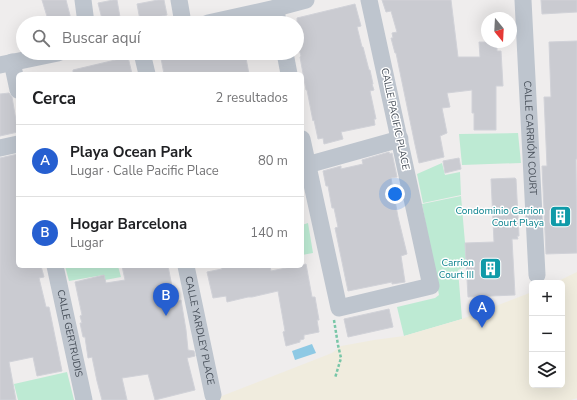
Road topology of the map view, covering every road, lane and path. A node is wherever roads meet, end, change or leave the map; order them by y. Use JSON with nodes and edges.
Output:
{"nodes":[{"id":1,"x":83,"y":0,"type":"edge"},
{"id":2,"x":179,"y":0,"type":"edge"},
{"id":3,"x":304,"y":0,"type":"edge"},
{"id":4,"x":370,"y":0,"type":"edge"},
{"id":5,"x":523,"y":0,"type":"edge"},
{"id":6,"x":85,"y":16,"type":"edge"},
{"id":7,"x":182,"y":16,"type":"edge"},
{"id":8,"x":277,"y":16,"type":"edge"},
{"id":9,"x":25,"y":60,"type":"edge"},
{"id":10,"x":144,"y":60,"type":"edge"},
{"id":11,"x":286,"y":60,"type":"edge"},
{"id":12,"x":6,"y":64,"type":"edge"},
{"id":13,"x":147,"y":72,"type":"edge"},
{"id":14,"x":289,"y":72,"type":"edge"},
{"id":15,"x":16,"y":86,"type":"edge"},
{"id":16,"x":400,"y":139,"type":"junction"},
{"id":17,"x":16,"y":144,"type":"edge"},
{"id":18,"x":0,"y":148,"type":"edge"},
{"id":19,"x":304,"y":150,"type":"edge"},
{"id":20,"x":307,"y":166,"type":"junction"},
{"id":21,"x":55,"y":268,"type":"edge"},
{"id":22,"x":186,"y":268,"type":"edge"},
{"id":23,"x":537,"y":275,"type":"dead end"},
{"id":24,"x":339,"y":306,"type":"junction"},
{"id":25,"x":335,"y":378,"type":"dead end"},
{"id":26,"x":213,"y":395,"type":"dead end"},
{"id":27,"x":84,"y":400,"type":"edge"}],
"edges":[{"from":1,"to":6,"type":"street"},
{"from":2,"to":7,"type":"street"},
{"from":3,"to":8,"type":"street"},
{"from":4,"to":16,"type":"street","name":"CALLE PACIFIC PLACE"},
{"from":5,"to":23,"type":"street","name":"CALLE CARRIÓN COURT"},
{"from":9,"to":12,"type":"street"},
{"from":10,"to":13,"type":"street"},
{"from":11,"to":14,"type":"street"},
{"from":12,"to":15,"type":"street"},
{"from":16,"to":20,"type":"street"},
{"from":16,"to":24,"type":"street","name":"CALLE PACIFIC PLACE"},
{"from":17,"to":18,"type":"street"},
{"from":19,"to":20,"type":"street"},
{"from":20,"to":24,"type":"street"},
{"from":21,"to":27,"type":"street","name":"CALLE GERTRUDIS"},
{"from":22,"to":26,"type":"street","name":"CALLE YARDLEY PLACE"},
{"from":24,"to":25,"type":"path"}]}
